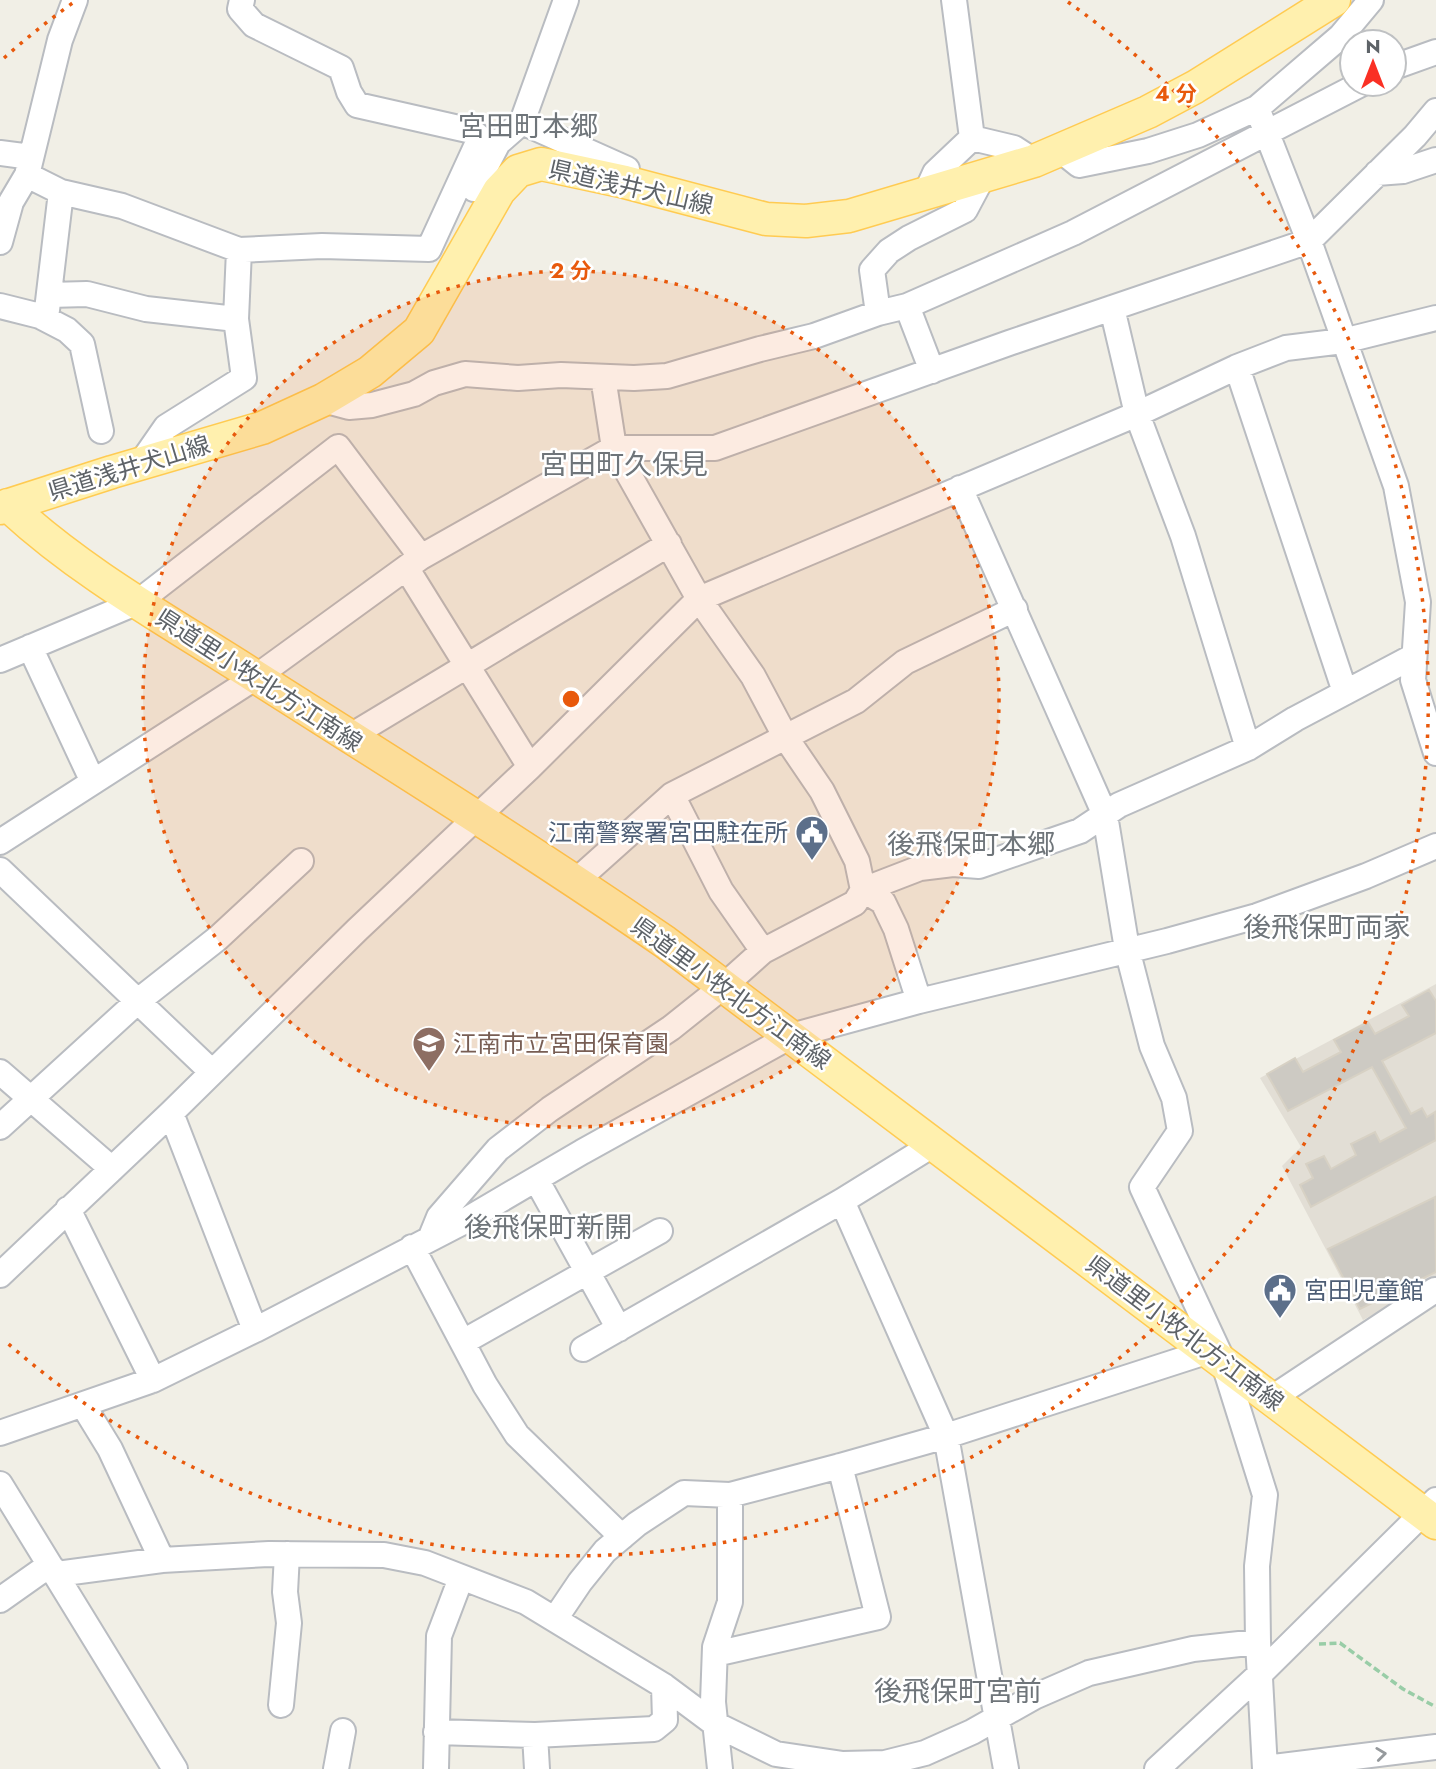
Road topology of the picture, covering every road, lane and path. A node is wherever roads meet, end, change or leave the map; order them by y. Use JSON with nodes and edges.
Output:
{"nodes":[{"id":1,"x":75,"y":0,"type":"edge"},
{"id":2,"x":242,"y":0,"type":"edge"},
{"id":3,"x":566,"y":0,"type":"edge"},
{"id":4,"x":954,"y":0,"type":"edge"},
{"id":5,"x":1334,"y":0,"type":"edge"},
{"id":6,"x":1371,"y":0,"type":"edge"},
{"id":7,"x":1436,"y":52,"type":"edge"},
{"id":8,"x":1408,"y":62,"type":"edge"},
{"id":9,"x":1338,"y":96,"type":"edge"},
{"id":10,"x":1257,"y":108,"type":"junction"},
{"id":11,"x":1436,"y":111,"type":"edge"},
{"id":12,"x":522,"y":122,"type":"junction"},
{"id":13,"x":1266,"y":132,"type":"junction"},
{"id":14,"x":972,"y":138,"type":"junction"},
{"id":15,"x":489,"y":140,"type":"junction"},
{"id":16,"x":0,"y":153,"type":"edge"},
{"id":17,"x":1047,"y":155,"type":"junction"},
{"id":18,"x":1436,"y":160,"type":"edge"},
{"id":19,"x":29,"y":166,"type":"junction"},
{"id":20,"x":1377,"y":173,"type":"junction"},
{"id":21,"x":982,"y":178,"type":"junction"},
{"id":22,"x":625,"y":182,"type":"junction"},
{"id":23,"x":61,"y":192,"type":"junction"},
{"id":24,"x":925,"y":195,"type":"junction"},
{"id":25,"x":1309,"y":241,"type":"junction"},
{"id":26,"x":0,"y":242,"type":"edge"},
{"id":27,"x":466,"y":247,"type":"junction"},
{"id":28,"x":239,"y":250,"type":"junction"},
{"id":29,"x":0,"y":306,"type":"edge"},
{"id":30,"x":907,"y":306,"type":"junction"},
{"id":31,"x":47,"y":307,"type":"junction"},
{"id":32,"x":1112,"y":308,"type":"junction"},
{"id":33,"x":878,"y":313,"type":"junction"},
{"id":34,"x":236,"y":318,"type":"junction"},
{"id":35,"x":1436,"y":318,"type":"edge"},
{"id":36,"x":1343,"y":341,"type":"junction"},
{"id":37,"x":1237,"y":368,"type":"junction"},
{"id":38,"x":932,"y":371,"type":"junction"},
{"id":39,"x":603,"y":377,"type":"junction"},
{"id":40,"x":323,"y":400,"type":"junction"},
{"id":41,"x":1137,"y":414,"type":"junction"},
{"id":42,"x":101,"y":431,"type":"dead end"},
{"id":43,"x":614,"y":448,"type":"junction"},
{"id":44,"x":141,"y":463,"type":"junction"},
{"id":45,"x":960,"y":488,"type":"junction"},
{"id":46,"x":3,"y":502,"type":"edge"},
{"id":47,"x":669,"y":544,"type":"junction"},
{"id":48,"x":414,"y":563,"type":"junction"},
{"id":49,"x":699,"y":599,"type":"junction"},
{"id":50,"x":138,"y":602,"type":"junction"},
{"id":51,"x":1015,"y":609,"type":"junction"},
{"id":52,"x":1421,"y":642,"type":"edge"},
{"id":53,"x":30,"y":647,"type":"junction"},
{"id":54,"x":0,"y":660,"type":"edge"},
{"id":55,"x":467,"y":665,"type":"junction"},
{"id":56,"x":256,"y":677,"type":"junction"},
{"id":57,"x":1345,"y":692,"type":"junction"},
{"id":58,"x":349,"y":737,"type":"junction"},
{"id":59,"x":786,"y":738,"type":"junction"},
{"id":60,"x":1248,"y":748,"type":"junction"},
{"id":61,"x":1436,"y":753,"type":"edge"},
{"id":62,"x":530,"y":767,"type":"junction"},
{"id":63,"x":93,"y":782,"type":"junction"},
{"id":64,"x":672,"y":795,"type":"junction"},
{"id":65,"x":1105,"y":815,"type":"junction"},
{"id":66,"x":476,"y":818,"type":"junction"},
{"id":67,"x":0,"y":842,"type":"edge"},
{"id":68,"x":1436,"y":846,"type":"edge"},
{"id":69,"x":301,"y":861,"type":"dead end"},
{"id":70,"x":0,"y":870,"type":"edge"},
{"id":71,"x":576,"y":881,"type":"junction"},
{"id":72,"x":863,"y":890,"type":"junction"},
{"id":73,"x":1127,"y":949,"type":"junction"},
{"id":74,"x":763,"y":951,"type":"junction"},
{"id":75,"x":725,"y":985,"type":"junction"},
{"id":76,"x":919,"y":1001,"type":"junction"},
{"id":77,"x":138,"y":1002,"type":"junction"},
{"id":78,"x":791,"y":1037,"type":"junction"},
{"id":79,"x":0,"y":1072,"type":"edge"},
{"id":80,"x":212,"y":1072,"type":"junction"},
{"id":81,"x":30,"y":1098,"type":"junction"},
{"id":82,"x":171,"y":1113,"type":"junction"},
{"id":83,"x":0,"y":1127,"type":"edge"},
{"id":84,"x":934,"y":1144,"type":"junction"},
{"id":85,"x":112,"y":1169,"type":"junction"},
{"id":86,"x":536,"y":1179,"type":"junction"},
{"id":87,"x":842,"y":1201,"type":"junction"},
{"id":88,"x":68,"y":1209,"type":"junction"},
{"id":89,"x":660,"y":1231,"type":"dead end"},
{"id":90,"x":421,"y":1243,"type":"junction"},
{"id":91,"x":587,"y":1273,"type":"junction"},
{"id":92,"x":0,"y":1275,"type":"edge"},
{"id":93,"x":1436,"y":1292,"type":"edge"},
{"id":94,"x":619,"y":1329,"type":"junction"},
{"id":95,"x":255,"y":1330,"type":"junction"},
{"id":96,"x":463,"y":1342,"type":"junction"},
{"id":97,"x":583,"y":1349,"type":"dead end"},
{"id":98,"x":1216,"y":1356,"type":"junction"},
{"id":99,"x":153,"y":1380,"type":"junction"},
{"id":100,"x":1272,"y":1398,"type":"junction"},
{"id":101,"x":83,"y":1405,"type":"junction"},
{"id":102,"x":0,"y":1433,"type":"edge"},
{"id":103,"x":946,"y":1436,"type":"junction"},
{"id":104,"x":840,"y":1466,"type":"junction"},
{"id":105,"x":0,"y":1484,"type":"edge"},
{"id":106,"x":730,"y":1495,"type":"junction"},
{"id":107,"x":1432,"y":1512,"type":"edge"},
{"id":108,"x":622,"y":1537,"type":"junction"},
{"id":109,"x":287,"y":1553,"type":"junction"},
{"id":110,"x":162,"y":1560,"type":"junction"},
{"id":111,"x":54,"y":1571,"type":"junction"},
{"id":112,"x":461,"y":1578,"type":"junction"},
{"id":113,"x":0,"y":1600,"type":"edge"},
{"id":114,"x":555,"y":1619,"type":"junction"},
{"id":115,"x":1298,"y":1637,"type":"junction"},
{"id":116,"x":1258,"y":1642,"type":"junction"},
{"id":117,"x":715,"y":1654,"type":"junction"},
{"id":118,"x":1261,"y":1672,"type":"junction"},
{"id":119,"x":664,"y":1686,"type":"junction"},
{"id":120,"x":281,"y":1705,"type":"dead end"},
{"id":121,"x":1436,"y":1707,"type":"edge"},
{"id":122,"x":997,"y":1718,"type":"junction"},
{"id":123,"x":715,"y":1724,"type":"junction"},
{"id":124,"x":343,"y":1731,"type":"dead end"},
{"id":125,"x":436,"y":1732,"type":"junction"},
{"id":126,"x":535,"y":1735,"type":"junction"},
{"id":127,"x":1436,"y":1747,"type":"edge"},
{"id":128,"x":175,"y":1769,"type":"edge"},
{"id":129,"x":336,"y":1769,"type":"edge"},
{"id":130,"x":436,"y":1769,"type":"edge"},
{"id":131,"x":537,"y":1769,"type":"edge"},
{"id":132,"x":720,"y":1769,"type":"edge"},
{"id":133,"x":1006,"y":1769,"type":"edge"},
{"id":134,"x":1157,"y":1769,"type":"edge"},
{"id":135,"x":1265,"y":1769,"type":"edge"}],
"edges":[{"from":1,"to":19,"type":"street"},
{"from":2,"to":15,"type":"street"},
{"from":3,"to":12,"type":"street"},
{"from":4,"to":14,"type":"street"},
{"from":5,"to":17,"type":"main road","name":"県道浅井犬山線"},
{"from":6,"to":10,"type":"street"},
{"from":7,"to":8,"type":"street"},
{"from":9,"to":13,"type":"street"},
{"from":10,"to":13,"type":"street"},
{"from":10,"to":17,"type":"street"},
{"from":11,"to":20,"type":"street"},
{"from":12,"to":15,"type":"street"},
{"from":12,"to":22,"type":"street"},
{"from":13,"to":25,"type":"street"},
{"from":13,"to":30,"type":"street"},
{"from":14,"to":17,"type":"street"},
{"from":14,"to":24,"type":"street"},
{"from":15,"to":27,"type":"street"},
{"from":15,"to":28,"type":"street"},
{"from":16,"to":19,"type":"street"},
{"from":17,"to":21,"type":"main road","name":"県道浅井犬山線"},
{"from":18,"to":20,"type":"street"},
{"from":19,"to":23,"type":"street"},
{"from":19,"to":26,"type":"street"},
{"from":20,"to":25,"type":"street"},
{"from":21,"to":24,"type":"main road","name":"県道浅井犬山線"},
{"from":21,"to":33,"type":"street"},
{"from":22,"to":24,"type":"main road","name":"県道浅井犬山線"},
{"from":22,"to":27,"type":"main road","name":"県道浅井犬山線"},
{"from":23,"to":28,"type":"street"},
{"from":23,"to":31,"type":"street"},
{"from":25,"to":32,"type":"street"},
{"from":25,"to":36,"type":"street"},
{"from":27,"to":40,"type":"main road","name":"県道浅井犬山線"},
{"from":28,"to":34,"type":"street"},
{"from":29,"to":31,"type":"street"},
{"from":30,"to":33,"type":"street"},
{"from":30,"to":38,"type":"street"},
{"from":31,"to":34,"type":"street"},
{"from":31,"to":42,"type":"street"},
{"from":32,"to":38,"type":"street"},
{"from":32,"to":41,"type":"street"},
{"from":33,"to":39,"type":"street"},
{"from":34,"to":44,"type":"street"},
{"from":35,"to":36,"type":"street"},
{"from":36,"to":37,"type":"street"},
{"from":36,"to":52,"type":"street"},
{"from":37,"to":41,"type":"street"},
{"from":37,"to":57,"type":"street"},
{"from":38,"to":43,"type":"street"},
{"from":39,"to":40,"type":"street"},
{"from":39,"to":43,"type":"street"},
{"from":40,"to":44,"type":"main road","name":"県道浅井犬山線"},
{"from":41,"to":45,"type":"street"},
{"from":41,"to":60,"type":"street"},
{"from":43,"to":47,"type":"street"},
{"from":43,"to":48,"type":"street"},
{"from":44,"to":46,"type":"main road","name":"県道浅井犬山線"},
{"from":45,"to":49,"type":"street"},
{"from":45,"to":51,"type":"street"},
{"from":46,"to":50,"type":"main road","name":"県道里小牧北方江南線"},
{"from":47,"to":49,"type":"street"},
{"from":47,"to":55,"type":"street"},
{"from":48,"to":50,"type":"street"},
{"from":48,"to":55,"type":"street"},
{"from":48,"to":56,"type":"street"},
{"from":49,"to":59,"type":"street"},
{"from":49,"to":62,"type":"street"},
{"from":50,"to":53,"type":"street"},
{"from":50,"to":56,"type":"main road","name":"県道里小牧北方江南線"},
{"from":51,"to":59,"type":"street"},
{"from":51,"to":65,"type":"street"},
{"from":52,"to":57,"type":"street"},
{"from":52,"to":61,"type":"street"},
{"from":53,"to":54,"type":"street"},
{"from":53,"to":63,"type":"street"},
{"from":55,"to":58,"type":"street"},
{"from":55,"to":62,"type":"street"},
{"from":56,"to":58,"type":"main road","name":"県道里小牧北方江南線"},
{"from":56,"to":63,"type":"street"},
{"from":57,"to":60,"type":"street"},
{"from":58,"to":66,"type":"main road","name":"県道里小牧北方江南線"},
{"from":59,"to":64,"type":"street"},
{"from":59,"to":72,"type":"street"},
{"from":60,"to":65,"type":"street"},
{"from":62,"to":66,"type":"street"},
{"from":63,"to":67,"type":"street"},
{"from":64,"to":71,"type":"street"},
{"from":64,"to":74,"type":"street"},
{"from":65,"to":72,"type":"street"},
{"from":65,"to":73,"type":"street"},
{"from":66,"to":71,"type":"main road","name":"県道里小牧北方江南線"},
{"from":66,"to":80,"type":"street"},
{"from":68,"to":73,"type":"street"},
{"from":69,"to":77,"type":"street"},
{"from":70,"to":77,"type":"street"},
{"from":71,"to":75,"type":"main road","name":"県道里小牧北方江南線"},
{"from":72,"to":74,"type":"street"},
{"from":72,"to":76,"type":"street"},
{"from":73,"to":76,"type":"street"},
{"from":73,"to":98,"type":"street"},
{"from":74,"to":75,"type":"street"},
{"from":75,"to":78,"type":"main road","name":"県道里小牧北方江南線"},
{"from":75,"to":90,"type":"street"},
{"from":76,"to":78,"type":"street"},
{"from":77,"to":80,"type":"street"},
{"from":77,"to":81,"type":"street"},
{"from":78,"to":84,"type":"main road","name":"県道里小牧北方江南線"},
{"from":78,"to":86,"type":"street"},
{"from":79,"to":81,"type":"street"},
{"from":80,"to":82,"type":"street"},
{"from":81,"to":83,"type":"street"},
{"from":81,"to":85,"type":"street"},
{"from":82,"to":85,"type":"street"},
{"from":82,"to":95,"type":"street"},
{"from":84,"to":87,"type":"street"},
{"from":84,"to":98,"type":"main road","name":"県道里小牧北方江南線"},
{"from":85,"to":88,"type":"street"},
{"from":86,"to":90,"type":"street"},
{"from":86,"to":91,"type":"street"},
{"from":87,"to":94,"type":"street"},
{"from":87,"to":103,"type":"street"},
{"from":88,"to":92,"type":"street"},
{"from":88,"to":99,"type":"street"},
{"from":89,"to":91,"type":"street"},
{"from":90,"to":95,"type":"street"},
{"from":90,"to":96,"type":"street"},
{"from":91,"to":94,"type":"street"},
{"from":91,"to":96,"type":"street"},
{"from":93,"to":100,"type":"street"},
{"from":94,"to":97,"type":"street"},
{"from":95,"to":99,"type":"street"},
{"from":96,"to":108,"type":"street"},
{"from":98,"to":100,"type":"main road","name":"県道里小牧北方江南線"},
{"from":98,"to":103,"type":"street"},
{"from":98,"to":116,"type":"street"},
{"from":99,"to":101,"type":"street"},
{"from":100,"to":107,"type":"main road","name":"県道里小牧北方江南線"},
{"from":101,"to":102,"type":"street"},
{"from":101,"to":110,"type":"street"},
{"from":103,"to":104,"type":"street"},
{"from":103,"to":122,"type":"street"},
{"from":104,"to":106,"type":"street"},
{"from":104,"to":117,"type":"street"},
{"from":105,"to":111,"type":"street"},
{"from":106,"to":108,"type":"street"},
{"from":106,"to":117,"type":"street"},
{"from":107,"to":115,"type":"street"},
{"from":108,"to":114,"type":"street"},
{"from":109,"to":110,"type":"street"},
{"from":109,"to":112,"type":"street"},
{"from":109,"to":120,"type":"street"},
{"from":110,"to":111,"type":"street"},
{"from":111,"to":113,"type":"street"},
{"from":111,"to":128,"type":"street"},
{"from":112,"to":114,"type":"street"},
{"from":112,"to":125,"type":"street"},
{"from":114,"to":119,"type":"street"},
{"from":115,"to":118,"type":"street"},
{"from":115,"to":121,"type":"path"},
{"from":116,"to":118,"type":"street"},
{"from":116,"to":122,"type":"street"},
{"from":117,"to":123,"type":"street"},
{"from":118,"to":134,"type":"street"},
{"from":118,"to":135,"type":"street"},
{"from":119,"to":123,"type":"street"},
{"from":119,"to":126,"type":"street"},
{"from":122,"to":123,"type":"street"},
{"from":122,"to":133,"type":"street"},
{"from":123,"to":132,"type":"street"},
{"from":124,"to":129,"type":"street"},
{"from":125,"to":126,"type":"street"},
{"from":125,"to":130,"type":"street"},
{"from":126,"to":131,"type":"street"},
{"from":135,"to":127,"type":"street","one_way":true}]}
